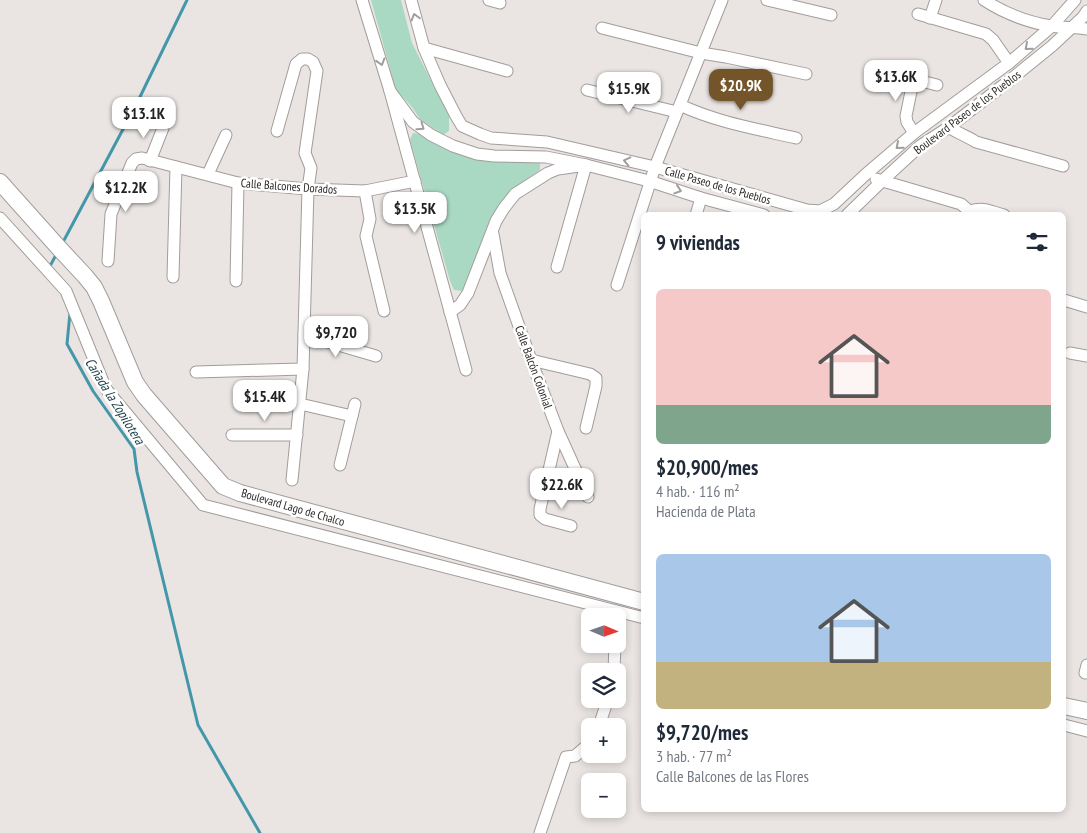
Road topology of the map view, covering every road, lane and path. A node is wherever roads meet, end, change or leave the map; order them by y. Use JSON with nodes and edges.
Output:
{"nodes":[{"id":1,"x":362,"y":0,"type":"edge"},
{"id":2,"x":411,"y":0,"type":"edge"},
{"id":3,"x":488,"y":0,"type":"edge"},
{"id":4,"x":722,"y":0,"type":"edge"},
{"id":5,"x":767,"y":0,"type":"edge"},
{"id":6,"x":936,"y":0,"type":"edge"},
{"id":7,"x":984,"y":0,"type":"edge"},
{"id":8,"x":1075,"y":0,"type":"edge"},
{"id":9,"x":500,"y":3,"type":"dead end"},
{"id":10,"x":1087,"y":11,"type":"edge"},
{"id":11,"x":918,"y":14,"type":"dead end"},
{"id":12,"x":831,"y":15,"type":"dead end"},
{"id":13,"x":930,"y":18,"type":"junction"},
{"id":14,"x":1052,"y":26,"type":"junction"},
{"id":15,"x":1072,"y":27,"type":"junction"},
{"id":16,"x":602,"y":28,"type":"dead end"},
{"id":17,"x":1087,"y":28,"type":"edge"},
{"id":18,"x":424,"y":48,"type":"junction"},
{"id":19,"x":701,"y":53,"type":"junction"},
{"id":20,"x":1009,"y":63,"type":"junction"},
{"id":21,"x":916,"y":67,"type":"dead end"},
{"id":22,"x":507,"y":71,"type":"dead end"},
{"id":23,"x":806,"y":74,"type":"dead end"},
{"id":24,"x":913,"y":79,"type":"junction"},
{"id":25,"x":937,"y":85,"type":"dead end"},
{"id":26,"x":587,"y":90,"type":"dead end"},
{"id":27,"x":390,"y":91,"type":"junction"},
{"id":28,"x":678,"y":109,"type":"junction"},
{"id":29,"x":462,"y":126,"type":"junction"},
{"id":30,"x":949,"y":127,"type":"junction"},
{"id":31,"x":163,"y":128,"type":"dead end"},
{"id":32,"x":277,"y":131,"type":"dead end"},
{"id":33,"x":914,"y":133,"type":"junction"},
{"id":34,"x":226,"y":135,"type":"dead end"},
{"id":35,"x":796,"y":138,"type":"dead end"},
{"id":36,"x":547,"y":142,"type":"junction"},
{"id":37,"x":453,"y":146,"type":"junction"},
{"id":38,"x":546,"y":157,"type":"junction"},
{"id":39,"x":150,"y":161,"type":"junction"},
{"id":40,"x":586,"y":165,"type":"junction"},
{"id":41,"x":1063,"y":166,"type":"dead end"},
{"id":42,"x":176,"y":167,"type":"junction"},
{"id":43,"x":654,"y":167,"type":"junction"},
{"id":44,"x":548,"y":173,"type":"junction"},
{"id":45,"x":208,"y":174,"type":"junction"},
{"id":46,"x":865,"y":175,"type":"junction"},
{"id":47,"x":415,"y":181,"type":"junction"},
{"id":48,"x":649,"y":181,"type":"junction"},
{"id":49,"x":882,"y":181,"type":"junction"},
{"id":50,"x":0,"y":182,"type":"edge"},
{"id":51,"x":238,"y":183,"type":"junction"},
{"id":52,"x":308,"y":189,"type":"junction"},
{"id":53,"x":366,"y":191,"type":"junction"},
{"id":54,"x":701,"y":198,"type":"junction"},
{"id":55,"x":697,"y":212,"type":"edge"},
{"id":56,"x":753,"y":212,"type":"edge"},
{"id":57,"x":850,"y":212,"type":"edge"},
{"id":58,"x":968,"y":212,"type":"edge"},
{"id":59,"x":971,"y":212,"type":"edge"},
{"id":60,"x":996,"y":212,"type":"edge"},
{"id":61,"x":0,"y":218,"type":"edge"},
{"id":62,"x":492,"y":233,"type":"junction"},
{"id":63,"x":108,"y":261,"type":"dead end"},
{"id":64,"x":558,"y":267,"type":"dead end"},
{"id":65,"x":173,"y":277,"type":"dead end"},
{"id":66,"x":236,"y":281,"type":"dead end"},
{"id":67,"x":617,"y":285,"type":"dead end"},
{"id":68,"x":1066,"y":301,"type":"edge"},
{"id":69,"x":1087,"y":308,"type":"edge"},
{"id":70,"x":384,"y":311,"type":"dead end"},
{"id":71,"x":450,"y":312,"type":"junction"},
{"id":72,"x":304,"y":335,"type":"junction"},
{"id":73,"x":1070,"y":353,"type":"dead end"},
{"id":74,"x":376,"y":356,"type":"dead end"},
{"id":75,"x":1087,"y":356,"type":"edge"},
{"id":76,"x":531,"y":360,"type":"junction"},
{"id":77,"x":303,"y":369,"type":"junction"},
{"id":78,"x":466,"y":370,"type":"dead end"},
{"id":79,"x":196,"y":372,"type":"dead end"},
{"id":80,"x":300,"y":404,"type":"junction"},
{"id":81,"x":355,"y":404,"type":"dead end"},
{"id":82,"x":352,"y":416,"type":"junction"},
{"id":83,"x":586,"y":428,"type":"dead end"},
{"id":84,"x":558,"y":431,"type":"junction"},
{"id":85,"x":232,"y":435,"type":"dead end"},
{"id":86,"x":297,"y":435,"type":"junction"},
{"id":87,"x":340,"y":465,"type":"dead end"},
{"id":88,"x":292,"y":480,"type":"dead end"},
{"id":89,"x":588,"y":497,"type":"dead end"},
{"id":90,"x":571,"y":526,"type":"dead end"},
{"id":91,"x":641,"y":601,"type":"edge"},
{"id":92,"x":595,"y":608,"type":"edge"},
{"id":93,"x":626,"y":615,"type":"edge"},
{"id":94,"x":641,"y":618,"type":"edge"},
{"id":95,"x":1066,"y":706,"type":"edge"},
{"id":96,"x":1087,"y":711,"type":"edge"},
{"id":97,"x":1066,"y":726,"type":"edge"},
{"id":98,"x":1087,"y":731,"type":"edge"},
{"id":99,"x":581,"y":751,"type":"edge"},
{"id":100,"x":540,"y":833,"type":"edge"}],
"edges":[{"from":1,"to":27,"type":"street","one_way":true},
{"from":18,"to":2,"type":"street","one_way":true},
{"from":3,"to":9,"type":"street"},
{"from":4,"to":19,"type":"street"},
{"from":5,"to":12,"type":"street"},
{"from":6,"to":13,"type":"street"},
{"from":7,"to":14,"type":"street"},
{"from":8,"to":14,"type":"street","name":"Calle Paseo de los Pueblos"},
{"from":10,"to":15,"type":"street","name":"Boulevard Paseo de los Pueblos"},
{"from":11,"to":13,"type":"street"},
{"from":13,"to":20,"type":"street"},
{"from":14,"to":15,"type":"street"},
{"from":14,"to":20,"type":"street","name":"Calle Paseo de los Pueblos","one_way":true},
{"from":15,"to":17,"type":"street"},
{"from":15,"to":30,"type":"street","name":"Boulevard Paseo de los Pueblos"},
{"from":16,"to":19,"type":"street"},
{"from":18,"to":22,"type":"street"},
{"from":18,"to":29,"type":"street"},
{"from":19,"to":23,"type":"street"},
{"from":19,"to":28,"type":"street"},
{"from":20,"to":33,"type":"street","name":"Calle Paseo de los Pueblos"},
{"from":21,"to":24,"type":"street"},
{"from":24,"to":25,"type":"street"},
{"from":24,"to":33,"type":"street"},
{"from":26,"to":28,"type":"street"},
{"from":27,"to":37,"type":"street","name":"Calle Paseo de los Pueblos","one_way":true},
{"from":27,"to":47,"type":"street"},
{"from":28,"to":35,"type":"street"},
{"from":28,"to":43,"type":"street"},
{"from":29,"to":36,"type":"street","name":"Calle Paseo de los Pueblos"},
{"from":29,"to":37,"type":"street"},
{"from":30,"to":41,"type":"street"},
{"from":30,"to":49,"type":"street","name":"Boulevard Paseo de los Pueblos"},
{"from":31,"to":39,"type":"street"},
{"from":32,"to":52,"type":"street"},
{"from":33,"to":46,"type":"street","name":"Calle Paseo de los Pueblos","one_way":true},
{"from":34,"to":45,"type":"street"},
{"from":36,"to":38,"type":"street"},
{"from":43,"to":36,"type":"street","name":"Calle Paseo de los Pueblos","one_way":true},
{"from":37,"to":38,"type":"street","name":"Calle Paseo de los Pueblos"},
{"from":38,"to":40,"type":"street","name":"Calle Paseo de los Pueblos"},
{"from":38,"to":44,"type":"street"},
{"from":39,"to":42,"type":"street","name":"Calle Balcones Dorados"},
{"from":39,"to":63,"type":"street","name":"Calle Balcones Dorados"},
{"from":40,"to":44,"type":"street"},
{"from":40,"to":48,"type":"street","name":"Calle Paseo de los Pueblos"},
{"from":40,"to":64,"type":"street"},
{"from":42,"to":45,"type":"street","name":"Calle Balcones Dorados"},
{"from":42,"to":65,"type":"street"},
{"from":43,"to":46,"type":"street","name":"Calle Paseo de los Pueblos"},
{"from":43,"to":48,"type":"street"},
{"from":44,"to":62,"type":"street"},
{"from":45,"to":51,"type":"street","name":"Calle Balcones Dorados"},
{"from":46,"to":49,"type":"street"},
{"from":47,"to":53,"type":"street","name":"Calle Balcones Dorados"},
{"from":47,"to":71,"type":"street"},
{"from":48,"to":54,"type":"street","name":"Calle Paseo de los Pueblos","one_way":true},
{"from":48,"to":67,"type":"street"},
{"from":49,"to":57,"type":"street","name":"Boulevard Paseo de los Pueblos"},
{"from":49,"to":58,"type":"street"},
{"from":50,"to":91,"type":"main road","name":"Boulevard Lago de Chalco"},
{"from":51,"to":52,"type":"street","name":"Calle Balcones Dorados"},
{"from":51,"to":66,"type":"street"},
{"from":52,"to":53,"type":"street","name":"Calle Balcones Dorados"},
{"from":52,"to":72,"type":"street"},
{"from":53,"to":70,"type":"street"},
{"from":54,"to":55,"type":"street"},
{"from":54,"to":56,"type":"street","name":"Calle Paseo de los Pueblos"},
{"from":59,"to":60,"type":"street"},
{"from":61,"to":92,"type":"street"},
{"from":62,"to":71,"type":"street"},
{"from":62,"to":76,"type":"street","name":"Calle Balcón Colonial"},
{"from":68,"to":69,"type":"street"},
{"from":71,"to":78,"type":"street"},
{"from":72,"to":74,"type":"street"},
{"from":72,"to":77,"type":"street"},
{"from":73,"to":75,"type":"street"},
{"from":76,"to":83,"type":"street"},
{"from":76,"to":84,"type":"street","name":"Calle Balcón Colonial"},
{"from":77,"to":79,"type":"street"},
{"from":77,"to":80,"type":"street"},
{"from":80,"to":82,"type":"street"},
{"from":80,"to":86,"type":"street"},
{"from":81,"to":82,"type":"street"},
{"from":82,"to":87,"type":"street"},
{"from":84,"to":89,"type":"street","name":"Calle Balcón Colonial"},
{"from":84,"to":90,"type":"street"},
{"from":85,"to":86,"type":"street"},
{"from":86,"to":88,"type":"street"},
{"from":93,"to":94,"type":"street"},
{"from":95,"to":96,"type":"main road"},
{"from":97,"to":98,"type":"street"},
{"from":99,"to":100,"type":"street"}]}
